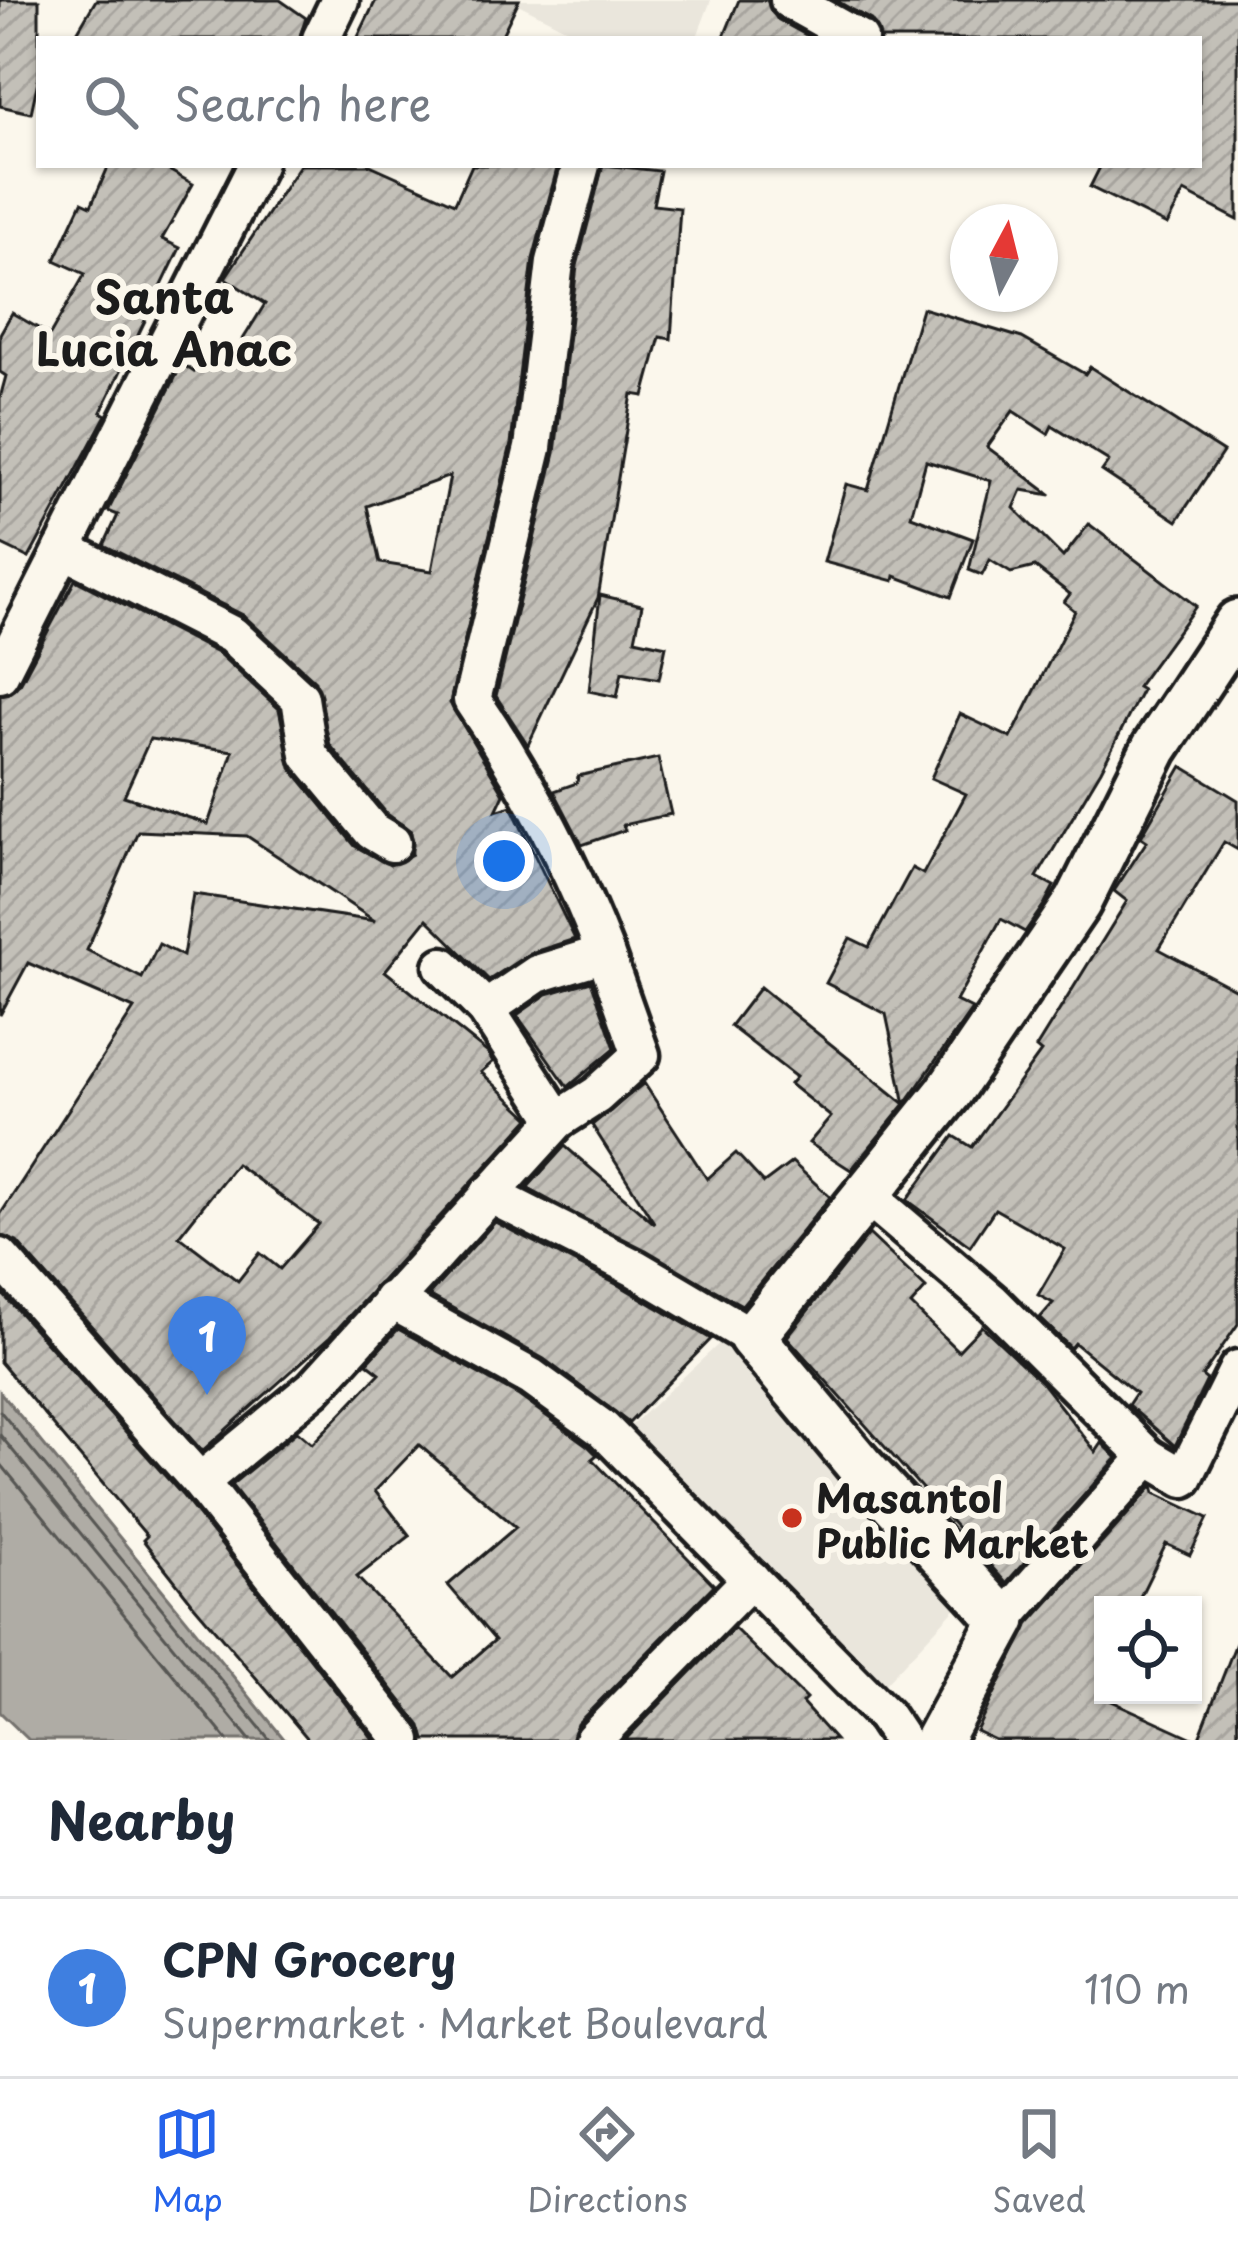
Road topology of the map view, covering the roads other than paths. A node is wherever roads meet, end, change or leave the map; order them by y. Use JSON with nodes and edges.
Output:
{"nodes":[{"id":1,"x":340,"y":0,"type":"edge"},
{"id":2,"x":789,"y":0,"type":"edge"},
{"id":3,"x":322,"y":36,"type":"edge"},
{"id":4,"x":854,"y":36,"type":"edge"},
{"id":5,"x":255,"y":168,"type":"edge"},
{"id":6,"x":580,"y":168,"type":"edge"},
{"id":7,"x":63,"y":549,"type":"junction"},
{"id":8,"x":1238,"y":623,"type":"edge"},
{"id":9,"x":0,"y":674,"type":"edge"},
{"id":10,"x":392,"y":843,"type":"dead end"},
{"id":11,"x":604,"y":953,"type":"junction"},
{"id":12,"x":443,"y":966,"type":"dead end"},
{"id":13,"x":486,"y":1009,"type":"junction"},
{"id":14,"x":558,"y":1120,"type":"junction"},
{"id":15,"x":489,"y":1194,"type":"junction"},
{"id":16,"x":869,"y":1197,"type":"junction"},
{"id":17,"x":0,"y":1257,"type":"edge"},
{"id":18,"x":392,"y":1300,"type":"junction"},
{"id":19,"x":752,"y":1337,"type":"junction"},
{"id":20,"x":1238,"y":1369,"type":"edge"},
{"id":21,"x":1148,"y":1457,"type":"junction"},
{"id":22,"x":200,"y":1482,"type":"junction"},
{"id":23,"x":751,"y":1579,"type":"junction"},
{"id":24,"x":1003,"y":1620,"type":"junction"},
{"id":25,"x":403,"y":1740,"type":"edge"},
{"id":26,"x":593,"y":1740,"type":"edge"},
{"id":27,"x":902,"y":1740,"type":"edge"},
{"id":28,"x":938,"y":1740,"type":"edge"}],
"edges":[{"from":1,"to":3,"type":"street"},
{"from":2,"to":4,"type":"street"},
{"from":5,"to":7,"type":"street"},
{"from":6,"to":11,"type":"street"},
{"from":7,"to":9,"type":"street"},
{"from":7,"to":10,"type":"street"},
{"from":8,"to":16,"type":"main road"},
{"from":11,"to":13,"type":"street"},
{"from":11,"to":14,"type":"street"},
{"from":12,"to":13,"type":"street"},
{"from":13,"to":14,"type":"street"},
{"from":14,"to":15,"type":"street"},
{"from":15,"to":18,"type":"street"},
{"from":15,"to":19,"type":"street"},
{"from":16,"to":19,"type":"main road"},
{"from":16,"to":21,"type":"street"},
{"from":17,"to":22,"type":"street"},
{"from":18,"to":22,"type":"street"},
{"from":18,"to":23,"type":"street"},
{"from":19,"to":24,"type":"main road"},
{"from":20,"to":21,"type":"street"},
{"from":21,"to":24,"type":"street"},
{"from":22,"to":25,"type":"street"},
{"from":23,"to":26,"type":"street"},
{"from":23,"to":27,"type":"street"},
{"from":24,"to":28,"type":"main road"}]}
